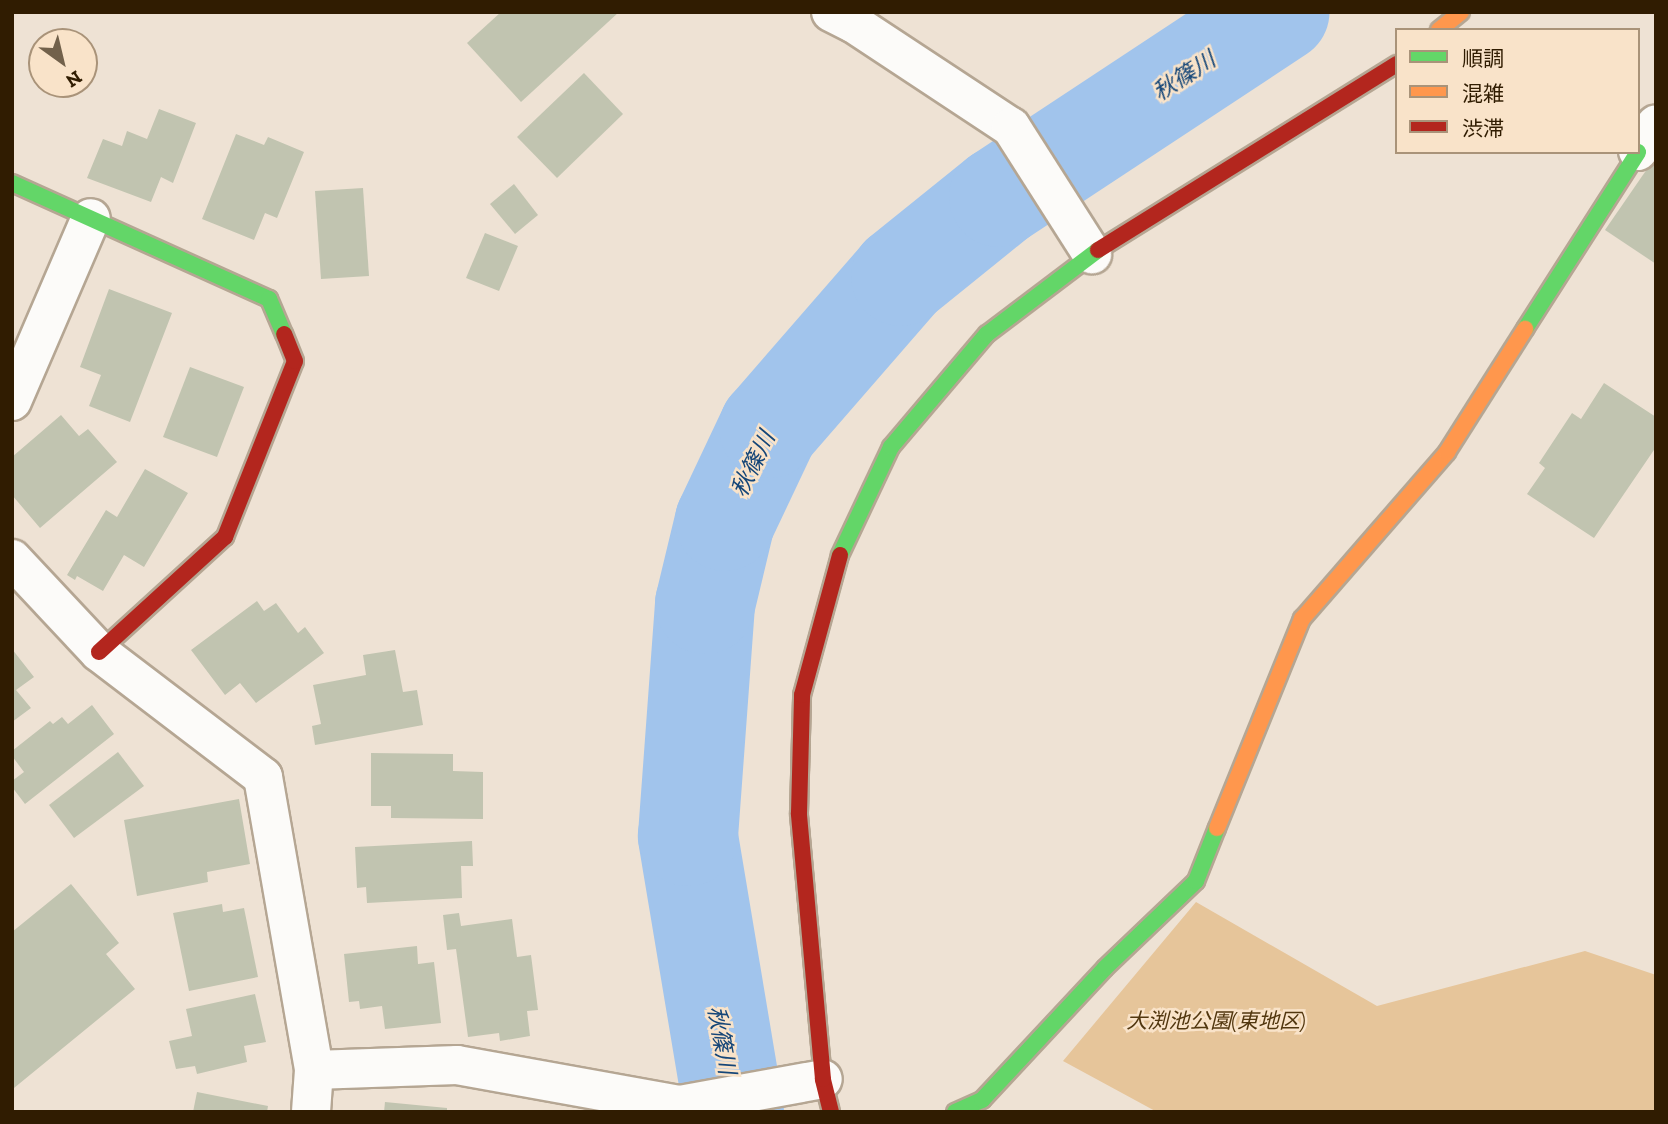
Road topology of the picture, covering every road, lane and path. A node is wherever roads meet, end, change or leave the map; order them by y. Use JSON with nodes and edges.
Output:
{"nodes":[{"id":1,"x":831,"y":12,"type":"edge"},
{"id":2,"x":1461,"y":12,"type":"edge"},
{"id":3,"x":1441,"y":28,"type":"edge"},
{"id":4,"x":1395,"y":65,"type":"edge"},
{"id":5,"x":1656,"y":124,"type":"edge"},
{"id":6,"x":1640,"y":149,"type":"edge"},
{"id":7,"x":1637,"y":154,"type":"edge"},
{"id":8,"x":12,"y":183,"type":"edge"},
{"id":9,"x":91,"y":218,"type":"junction"},
{"id":10,"x":1083,"y":239,"type":"junction"},
{"id":11,"x":12,"y":401,"type":"edge"},
{"id":12,"x":12,"y":559,"type":"edge"},
{"id":13,"x":99,"y":652,"type":"junction"},
{"id":14,"x":314,"y":1070,"type":"junction"},
{"id":15,"x":827,"y":1095,"type":"edge"},
{"id":16,"x":640,"y":1105,"type":"edge"},
{"id":17,"x":311,"y":1112,"type":"edge"},
{"id":18,"x":955,"y":1112,"type":"edge"}],
"edges":[{"from":1,"to":10,"type":"street"},
{"from":2,"to":3,"type":"street"},
{"from":4,"to":10,"type":"street"},
{"from":5,"to":6,"type":"street"},
{"from":7,"to":18,"type":"street"},
{"from":8,"to":9,"type":"street"},
{"from":9,"to":11,"type":"street"},
{"from":9,"to":13,"type":"street"},
{"from":10,"to":15,"type":"street"},
{"from":12,"to":13,"type":"street"},
{"from":13,"to":14,"type":"street"},
{"from":14,"to":16,"type":"street"},
{"from":14,"to":17,"type":"street"},
{"from":15,"to":16,"type":"street"}]}
